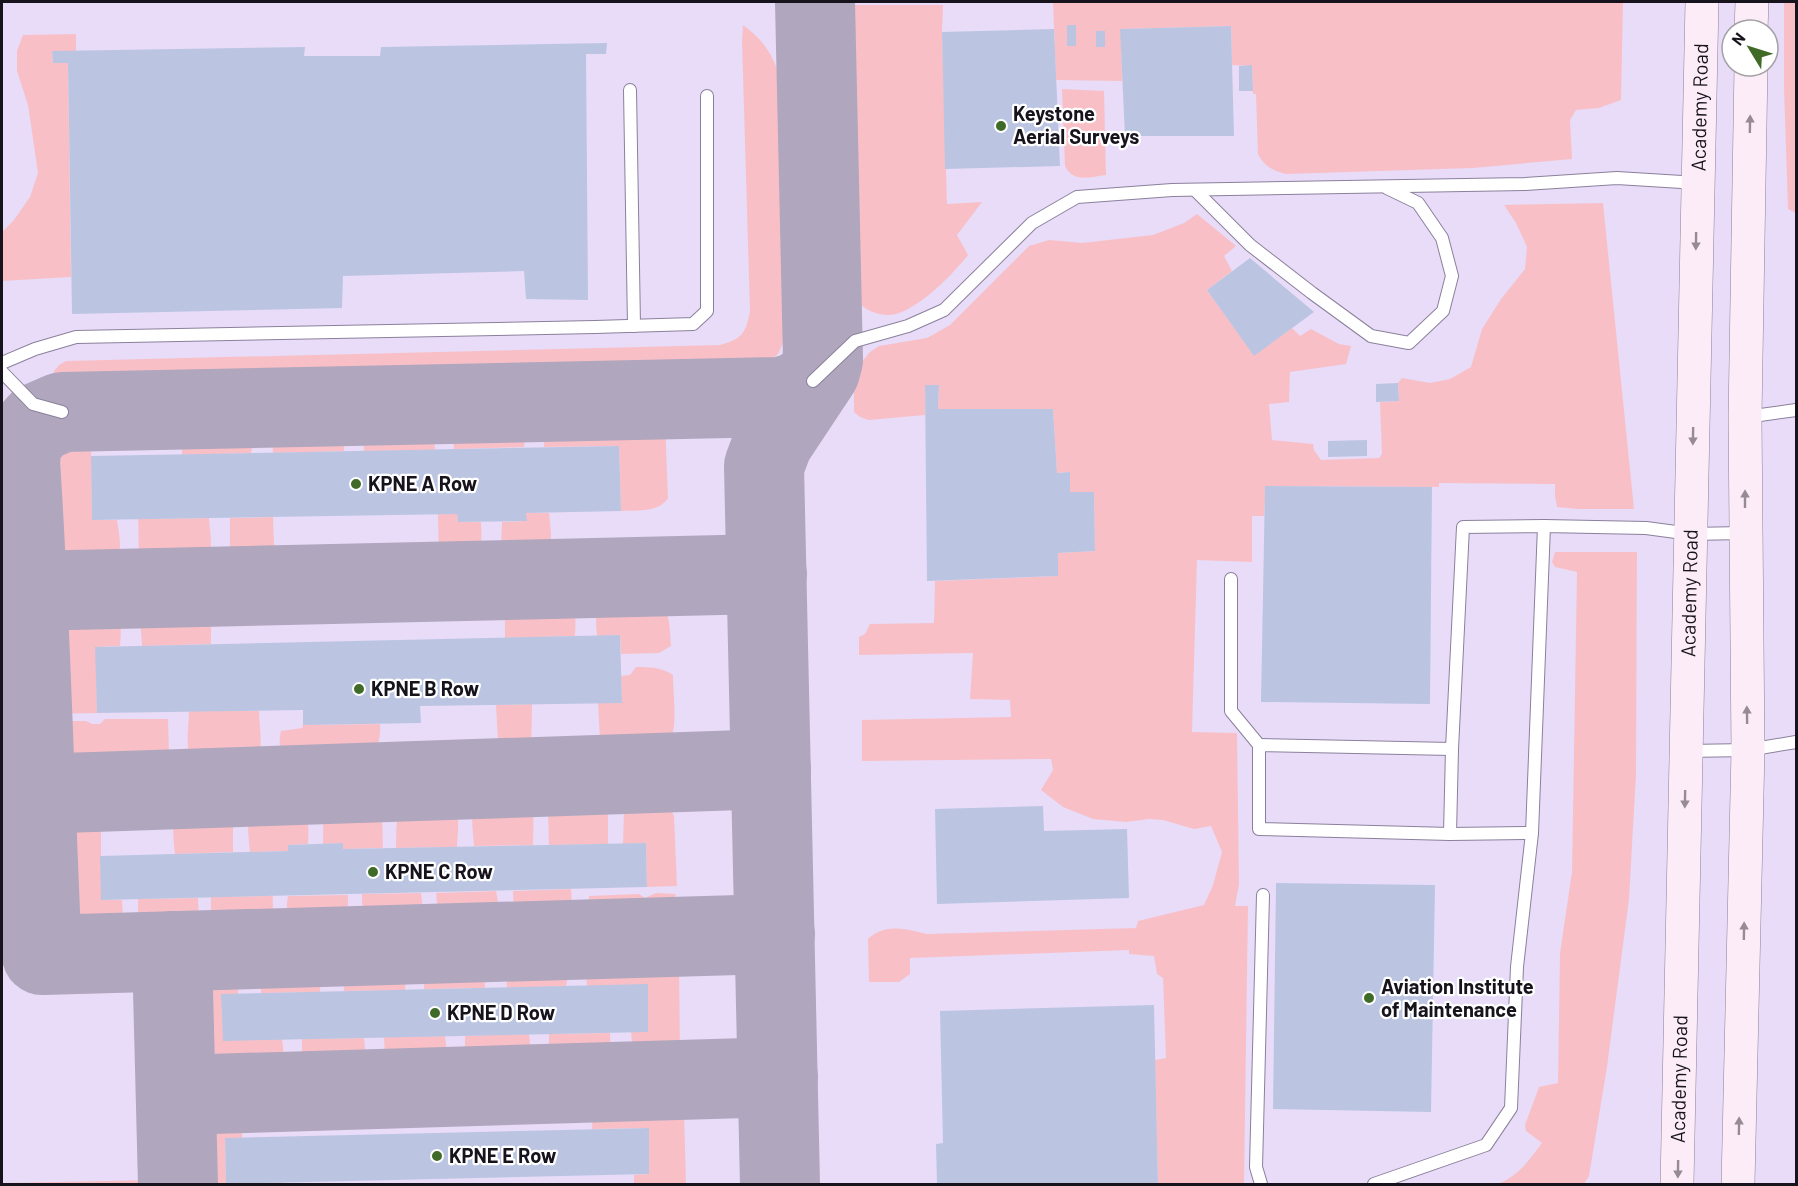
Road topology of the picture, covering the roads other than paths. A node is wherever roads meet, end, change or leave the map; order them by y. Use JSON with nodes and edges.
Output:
{"nodes":[{"id":1,"x":1701,"y":2,"type":"edge"},
{"id":2,"x":1752,"y":2,"type":"edge"},
{"id":3,"x":1751,"y":18,"type":"edge"},
{"id":4,"x":1751,"y":78,"type":"edge"},
{"id":5,"x":630,"y":90,"type":"dead end"},
{"id":6,"x":707,"y":96,"type":"dead end"},
{"id":7,"x":1698,"y":183,"type":"junction"},
{"id":8,"x":1748,"y":183,"type":"junction"},
{"id":9,"x":1385,"y":187,"type":"junction"},
{"id":10,"x":1195,"y":190,"type":"junction"},
{"id":11,"x":634,"y":326,"type":"junction"},
{"id":12,"x":2,"y":363,"type":"edge"},
{"id":13,"x":2,"y":372,"type":"edge"},
{"id":14,"x":813,"y":381,"type":"dead end"},
{"id":15,"x":1797,"y":410,"type":"edge"},
{"id":16,"x":62,"y":412,"type":"dead end"},
{"id":17,"x":1745,"y":417,"type":"junction"},
{"id":18,"x":1544,"y":526,"type":"junction"},
{"id":19,"x":1745,"y":533,"type":"junction"},
{"id":20,"x":1691,"y":534,"type":"junction"},
{"id":21,"x":1231,"y":579,"type":"dead end"},
{"id":22,"x":1797,"y":742,"type":"edge"},
{"id":23,"x":1259,"y":745,"type":"junction"},
{"id":24,"x":1452,"y":749,"type":"junction"},
{"id":25,"x":1748,"y":750,"type":"junction"},
{"id":26,"x":1686,"y":751,"type":"junction"},
{"id":27,"x":1532,"y":833,"type":"junction"},
{"id":28,"x":1450,"y":834,"type":"junction"},
{"id":29,"x":1263,"y":895,"type":"dead end"},
{"id":30,"x":1261,"y":1185,"type":"edge"},
{"id":31,"x":1374,"y":1185,"type":"edge"},
{"id":32,"x":1677,"y":1185,"type":"edge"},
{"id":33,"x":1738,"y":1185,"type":"edge"}],
"edges":[{"from":1,"to":7,"type":"main road","name":"Academy Road"},
{"from":2,"to":3,"type":"main road"},
{"from":8,"to":4,"type":"main road","one_way":true},
{"from":5,"to":11,"type":"lane"},
{"from":6,"to":11,"type":"lane"},
{"from":7,"to":8,"type":"main road"},
{"from":7,"to":9,"type":"lane"},
{"from":7,"to":20,"type":"main road","name":"Academy Road","one_way":true},
{"from":8,"to":17,"type":"main road"},
{"from":9,"to":10,"type":"lane"},
{"from":9,"to":10,"type":"lane"},
{"from":10,"to":14,"type":"lane"},
{"from":11,"to":12,"type":"lane"},
{"from":13,"to":16,"type":"lane"},
{"from":15,"to":17,"type":"lane"},
{"from":19,"to":17,"type":"main road","one_way":true},
{"from":18,"to":20,"type":"lane"},
{"from":18,"to":24,"type":"lane"},
{"from":18,"to":27,"type":"lane"},
{"from":19,"to":20,"type":"lane"},
{"from":25,"to":19,"type":"main road","one_way":true},
{"from":20,"to":26,"type":"main road","name":"Academy Road"},
{"from":21,"to":23,"type":"lane"},
{"from":22,"to":25,"type":"lane"},
{"from":23,"to":24,"type":"lane"},
{"from":23,"to":28,"type":"lane"},
{"from":24,"to":28,"type":"lane"},
{"from":25,"to":26,"type":"lane"},
{"from":33,"to":25,"type":"main road","one_way":true},
{"from":26,"to":32,"type":"main road","name":"Academy Road","one_way":true},
{"from":27,"to":28,"type":"lane"},
{"from":27,"to":31,"type":"lane"},
{"from":29,"to":30,"type":"lane"}]}
